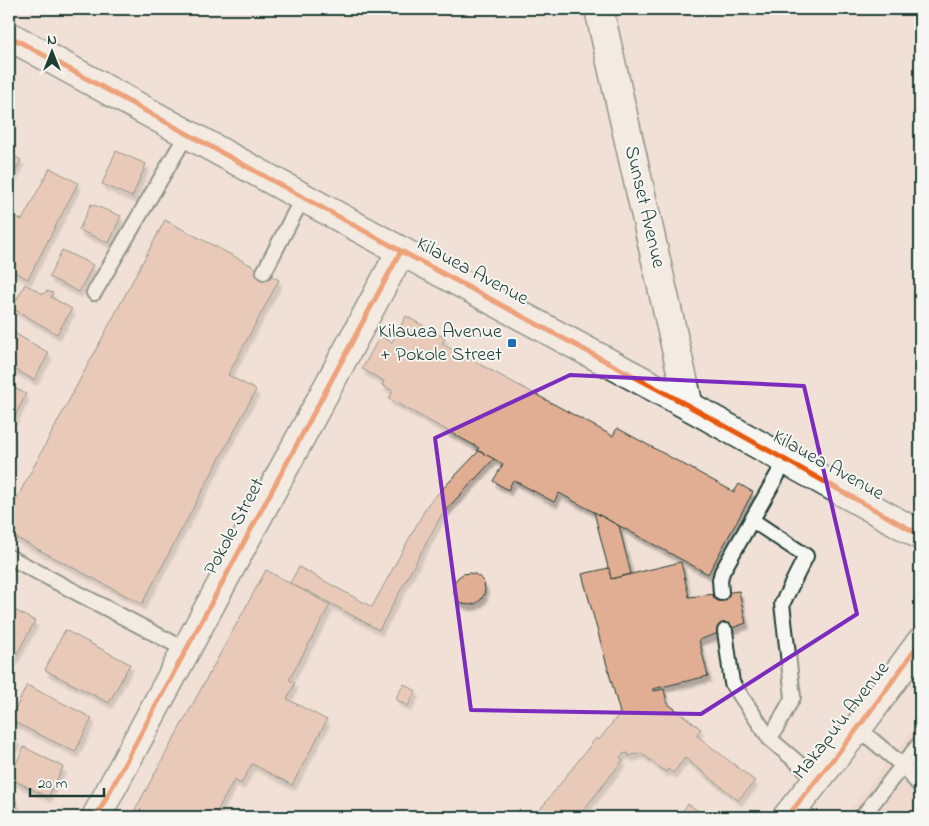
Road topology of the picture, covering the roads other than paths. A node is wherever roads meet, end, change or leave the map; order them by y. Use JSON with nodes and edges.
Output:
{"nodes":[{"id":1,"x":599,"y":9,"type":"edge"},
{"id":2,"x":9,"y":36,"type":"edge"},
{"id":3,"x":187,"y":134,"type":"junction"},
{"id":4,"x":303,"y":197,"type":"junction"},
{"id":5,"x":401,"y":251,"type":"junction"},
{"id":6,"x":264,"y":272,"type":"dead end"},
{"id":7,"x":94,"y":293,"type":"dead end"},
{"id":8,"x":689,"y":406,"type":"junction"},
{"id":9,"x":786,"y":460,"type":"junction"},
{"id":10,"x":752,"y":520,"type":"junction"},
{"id":11,"x":920,"y":535,"type":"edge"},
{"id":12,"x":9,"y":557,"type":"edge"},
{"id":13,"x":721,"y":594,"type":"dead end"},
{"id":14,"x":725,"y":631,"type":"dead end"},
{"id":15,"x":920,"y":644,"type":"edge"},
{"id":16,"x":186,"y":650,"type":"junction"},
{"id":17,"x":858,"y":728,"type":"junction"},
{"id":18,"x":770,"y":739,"type":"junction"},
{"id":19,"x":920,"y":743,"type":"edge"},
{"id":20,"x":903,"y":766,"type":"junction"},
{"id":21,"x":818,"y":779,"type":"junction"},
{"id":22,"x":920,"y":786,"type":"edge"},
{"id":23,"x":96,"y":817,"type":"edge"},
{"id":24,"x":787,"y":817,"type":"edge"},
{"id":25,"x":862,"y":817,"type":"edge"}],
"edges":[{"from":1,"to":8,"type":"street","name":"Sunset Avenue"},
{"from":2,"to":3,"type":"street","name":"Kilauea Avenue"},
{"from":3,"to":4,"type":"street","name":"Kilauea Avenue"},
{"from":3,"to":7,"type":"lane"},
{"from":4,"to":5,"type":"street","name":"Kilauea Avenue"},
{"from":4,"to":6,"type":"lane"},
{"from":5,"to":8,"type":"street","name":"Kilauea Avenue"},
{"from":5,"to":16,"type":"street","name":"Pokole Street"},
{"from":8,"to":9,"type":"street","name":"Kilauea Avenue"},
{"from":9,"to":10,"type":"lane"},
{"from":9,"to":11,"type":"street","name":"Kilauea Avenue"},
{"from":10,"to":13,"type":"lane"},
{"from":10,"to":18,"type":"lane"},
{"from":12,"to":16,"type":"lane"},
{"from":14,"to":18,"type":"lane"},
{"from":15,"to":17,"type":"street","name":"Makapu‘u Avenue"},
{"from":16,"to":23,"type":"street","name":"Pokole Street"},
{"from":17,"to":20,"type":"lane"},
{"from":17,"to":21,"type":"street","name":"Makapu‘u Avenue"},
{"from":18,"to":21,"type":"lane"},
{"from":19,"to":20,"type":"lane"},
{"from":20,"to":22,"type":"lane"},
{"from":20,"to":25,"type":"lane"},
{"from":21,"to":24,"type":"street","name":"Makapu‘u Avenue"}]}
